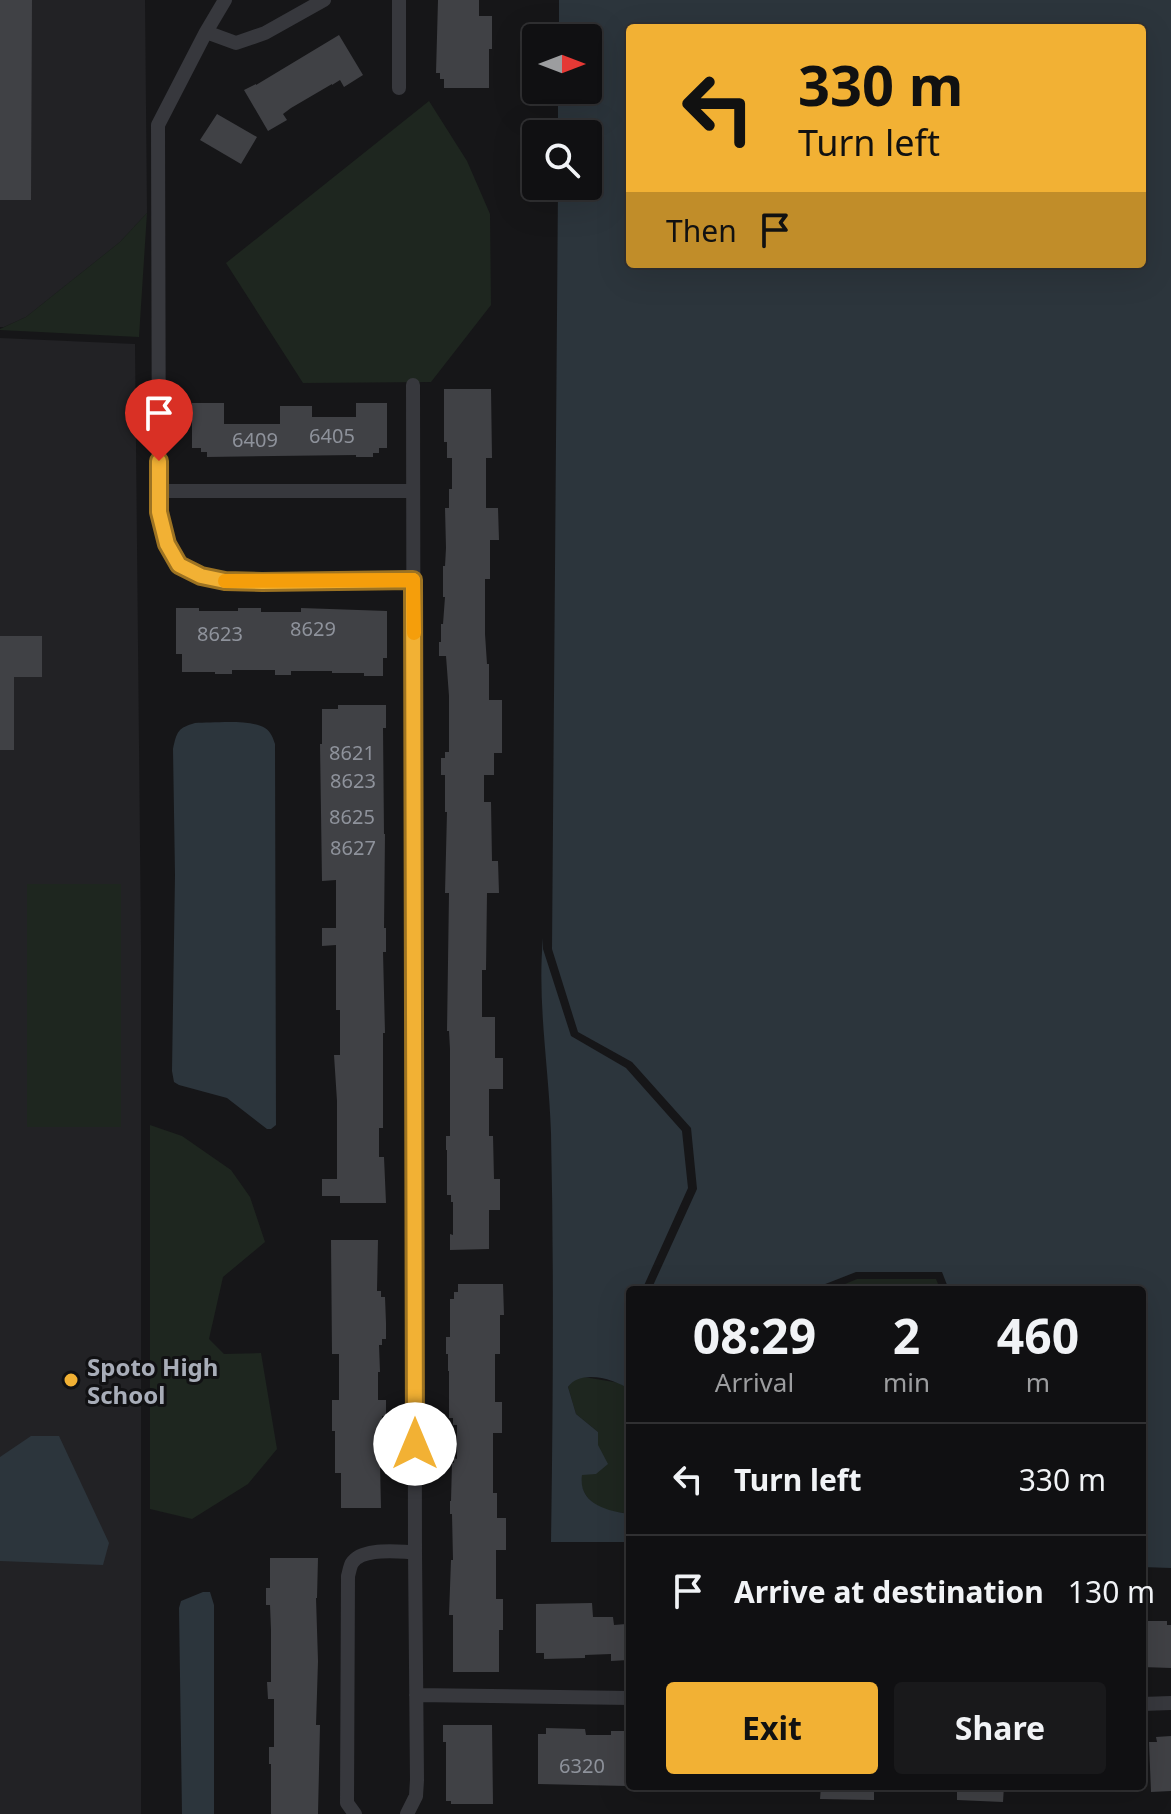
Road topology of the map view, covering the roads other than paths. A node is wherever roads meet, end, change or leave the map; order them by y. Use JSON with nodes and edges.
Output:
{"nodes":[{"id":1,"x":225,"y":0,"type":"edge"},
{"id":2,"x":324,"y":0,"type":"edge"},
{"id":3,"x":399,"y":0,"type":"edge"},
{"id":4,"x":206,"y":32,"type":"junction"},
{"id":5,"x":399,"y":88,"type":"dead end"},
{"id":6,"x":413,"y":385,"type":"dead end"},
{"id":7,"x":159,"y":491,"type":"junction"},
{"id":8,"x":413,"y":491,"type":"junction"},
{"id":9,"x":413,"y":580,"type":"junction"},
{"id":10,"x":415,"y":1552,"type":"junction"},
{"id":11,"x":416,"y":1695,"type":"junction"},
{"id":12,"x":626,"y":1698,"type":"edge"},
{"id":13,"x":1171,"y":1703,"type":"edge"},
{"id":14,"x":1146,"y":1704,"type":"edge"},
{"id":15,"x":355,"y":1814,"type":"edge"},
{"id":16,"x":407,"y":1814,"type":"edge"}],
"edges":[{"from":1,"to":4,"type":"street"},
{"from":2,"to":4,"type":"street"},
{"from":3,"to":5,"type":"street"},
{"from":4,"to":7,"type":"street"},
{"from":6,"to":8,"type":"street"},
{"from":7,"to":8,"type":"street"},
{"from":7,"to":9,"type":"street"},
{"from":8,"to":9,"type":"street"},
{"from":9,"to":10,"type":"street"},
{"from":10,"to":11,"type":"street"},
{"from":10,"to":15,"type":"street"},
{"from":11,"to":12,"type":"street"},
{"from":11,"to":16,"type":"street"},
{"from":13,"to":14,"type":"street"}]}
